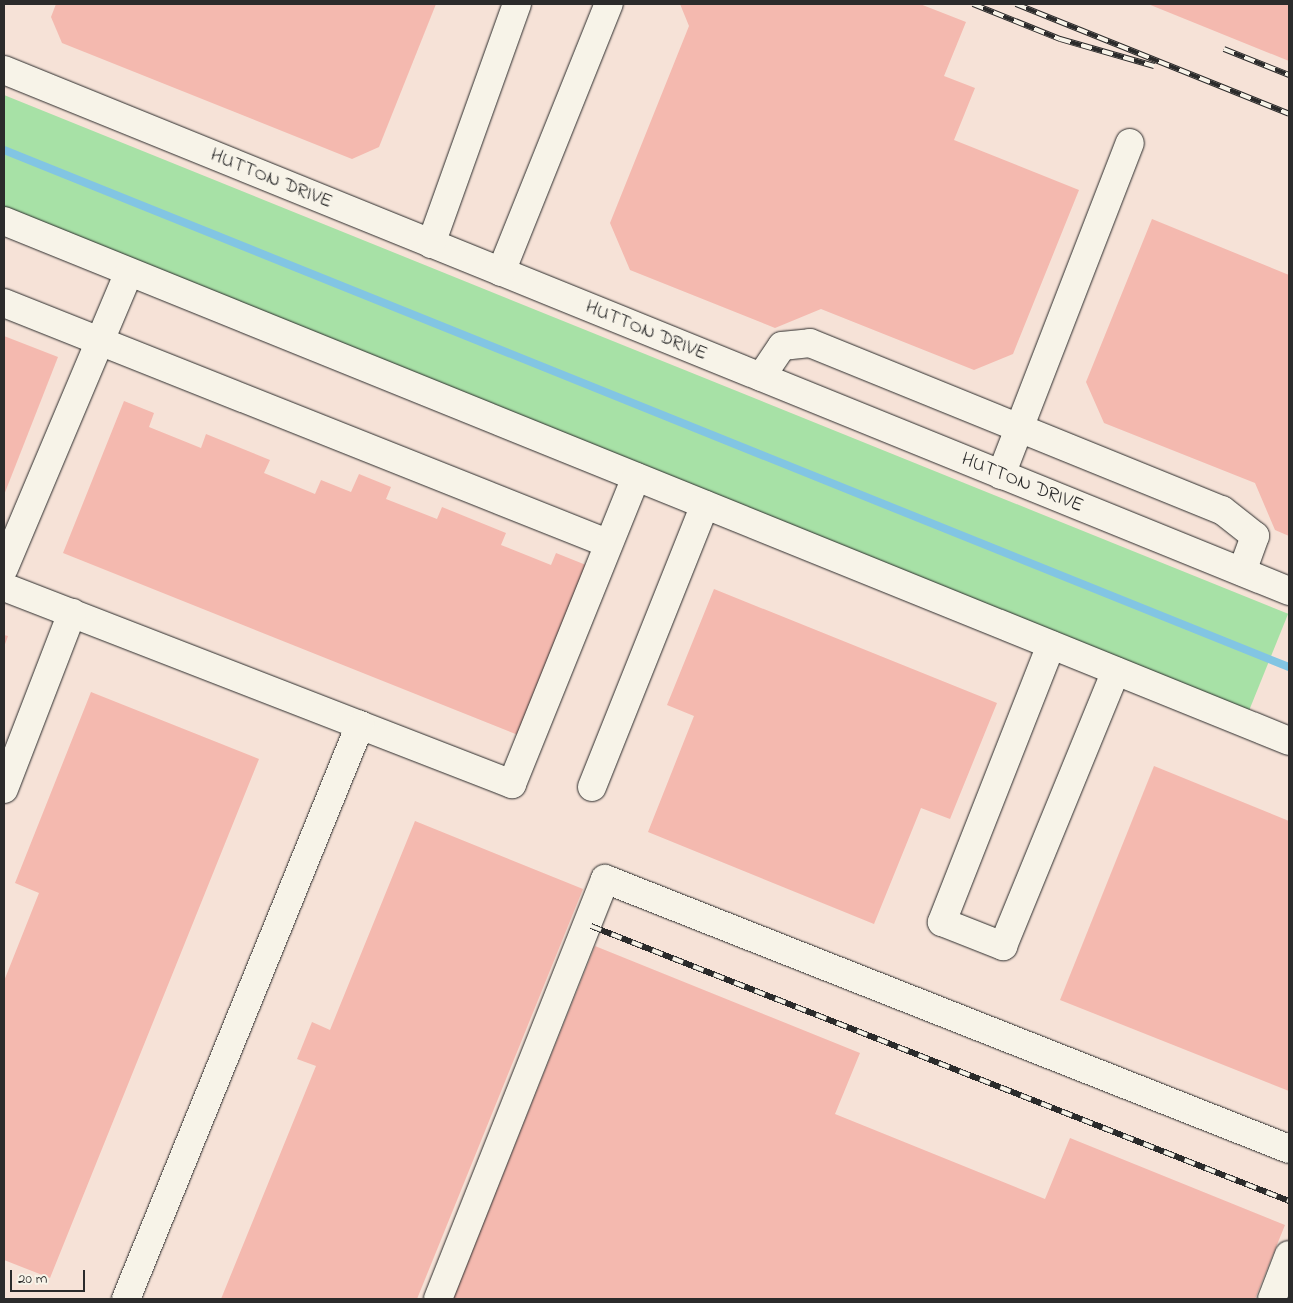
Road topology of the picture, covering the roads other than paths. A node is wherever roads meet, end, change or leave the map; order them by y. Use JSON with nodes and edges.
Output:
{"nodes":[{"id":1,"x":517,"y":4,"type":"edge"},
{"id":2,"x":609,"y":4,"type":"edge"},
{"id":3,"x":4,"y":70,"type":"edge"},
{"id":4,"x":1130,"y":143,"type":"dead end"},
{"id":5,"x":4,"y":221,"type":"edge"},
{"id":6,"x":431,"y":244,"type":"junction"},
{"id":7,"x":129,"y":272,"type":"junction"},
{"id":8,"x":502,"y":272,"type":"junction"},
{"id":9,"x":4,"y":303,"type":"edge"},
{"id":10,"x":99,"y":342,"type":"junction"},
{"id":11,"x":761,"y":377,"type":"junction"},
{"id":12,"x":1020,"y":428,"type":"junction"},
{"id":13,"x":1001,"y":475,"type":"junction"},
{"id":14,"x":636,"y":477,"type":"junction"},
{"id":15,"x":705,"y":505,"type":"junction"},
{"id":16,"x":607,"y":543,"type":"junction"},
{"id":17,"x":4,"y":568,"type":"edge"},
{"id":18,"x":1242,"y":572,"type":"junction"},
{"id":19,"x":4,"y":587,"type":"edge"},
{"id":20,"x":1289,"y":591,"type":"edge"},
{"id":21,"x":72,"y":613,"type":"junction"},
{"id":22,"x":1051,"y":645,"type":"junction"},
{"id":23,"x":1116,"y":671,"type":"junction"},
{"id":24,"x":360,"y":725,"type":"junction"},
{"id":25,"x":1289,"y":742,"type":"edge"},
{"id":26,"x":592,"y":788,"type":"dead end"},
{"id":27,"x":4,"y":789,"type":"edge"},
{"id":28,"x":1289,"y":1149,"type":"edge"},
{"id":29,"x":1289,"y":1255,"type":"edge"},
{"id":30,"x":126,"y":1299,"type":"edge"},
{"id":31,"x":438,"y":1299,"type":"edge"},
{"id":32,"x":1272,"y":1299,"type":"edge"}],
"edges":[{"from":1,"to":6,"type":"street"},
{"from":2,"to":8,"type":"street"},
{"from":3,"to":6,"type":"street","name":"HUTTON DRIVE"},
{"from":4,"to":12,"type":"street"},
{"from":5,"to":7,"type":"street"},
{"from":6,"to":8,"type":"street","name":"HUTTON DRIVE"},
{"from":7,"to":10,"type":"street"},
{"from":7,"to":14,"type":"street"},
{"from":8,"to":11,"type":"street","name":"HUTTON DRIVE"},
{"from":9,"to":10,"type":"street"},
{"from":10,"to":16,"type":"street"},
{"from":10,"to":17,"type":"street"},
{"from":11,"to":12,"type":"street"},
{"from":11,"to":13,"type":"street","name":"HUTTON DRIVE"},
{"from":12,"to":13,"type":"street"},
{"from":12,"to":18,"type":"street"},
{"from":13,"to":18,"type":"street","name":"HUTTON DRIVE"},
{"from":14,"to":15,"type":"street"},
{"from":14,"to":16,"type":"street"},
{"from":15,"to":22,"type":"street"},
{"from":15,"to":26,"type":"street"},
{"from":16,"to":24,"type":"street"},
{"from":18,"to":20,"type":"street","name":"HUTTON DRIVE"},
{"from":19,"to":21,"type":"street"},
{"from":21,"to":24,"type":"street"},
{"from":21,"to":27,"type":"street"},
{"from":22,"to":23,"type":"street"},
{"from":22,"to":23,"type":"street"},
{"from":23,"to":25,"type":"street"},
{"from":24,"to":30,"type":"street"},
{"from":28,"to":31,"type":"street"},
{"from":29,"to":32,"type":"street"}]}
